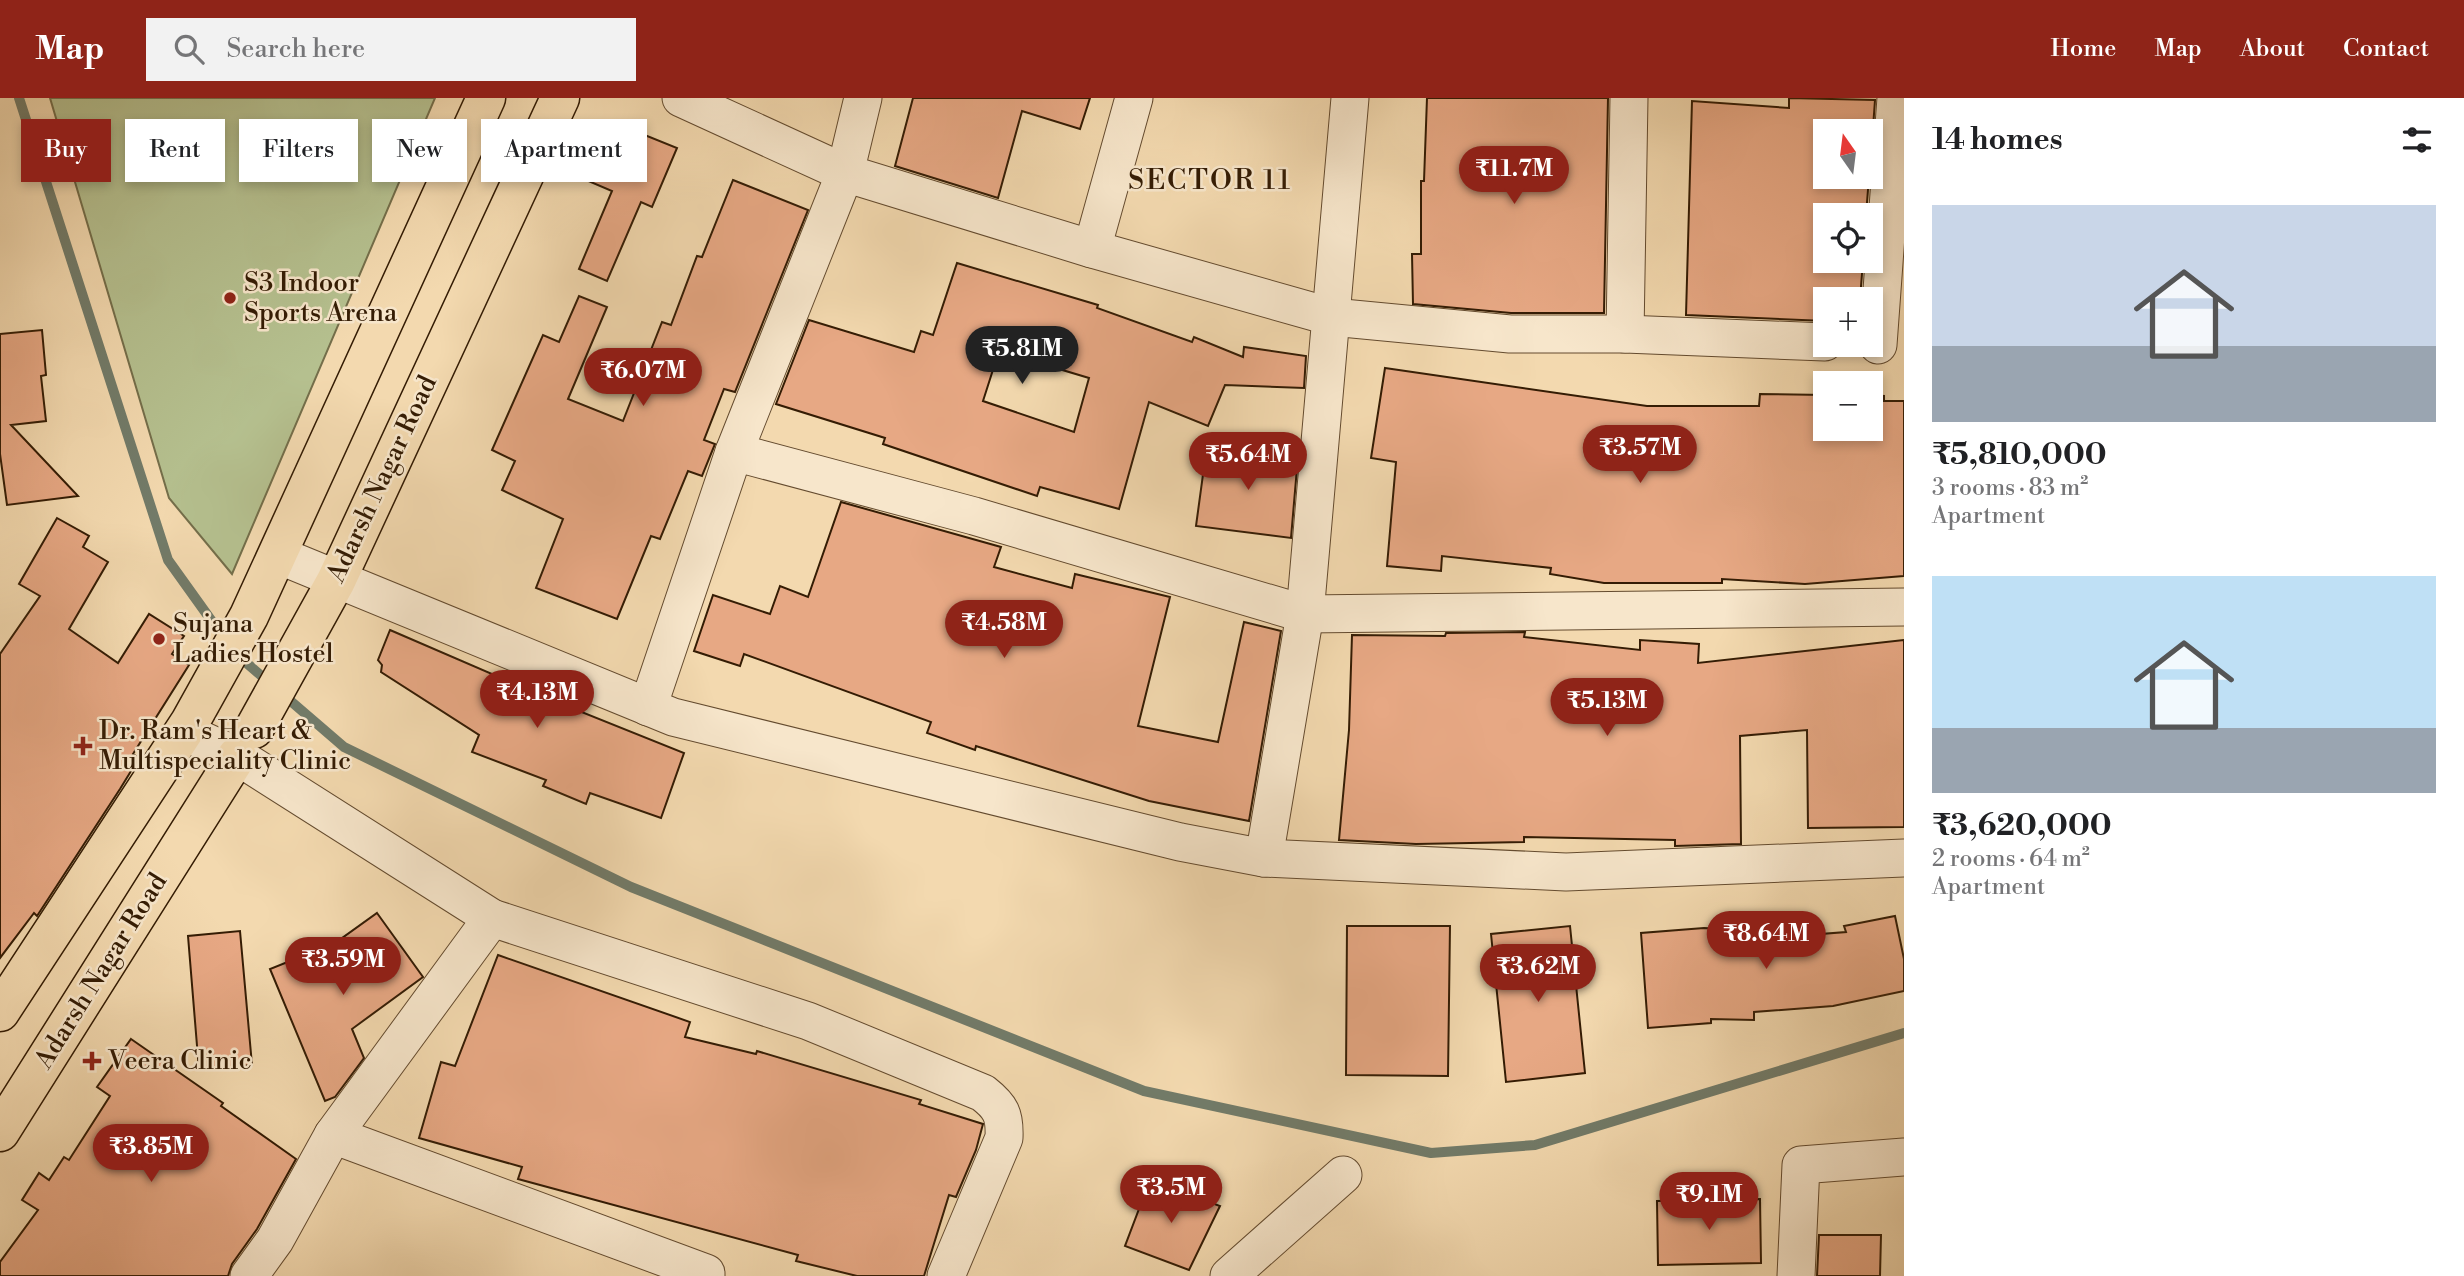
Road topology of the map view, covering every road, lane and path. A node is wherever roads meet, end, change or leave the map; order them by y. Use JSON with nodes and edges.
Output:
{"nodes":[{"id":1,"x":486,"y":98,"type":"edge"},
{"id":2,"x":560,"y":98,"type":"edge"},
{"id":3,"x":681,"y":98,"type":"edge"},
{"id":4,"x":863,"y":98,"type":"edge"},
{"id":5,"x":1134,"y":98,"type":"edge"},
{"id":6,"x":1350,"y":98,"type":"edge"},
{"id":7,"x":1629,"y":98,"type":"edge"},
{"id":8,"x":1896,"y":98,"type":"edge"},
{"id":9,"x":845,"y":173,"type":"junction"},
{"id":10,"x":1092,"y":249,"type":"junction"},
{"id":11,"x":1332,"y":317,"type":"junction"},
{"id":12,"x":1625,"y":334,"type":"junction"},
{"id":13,"x":1813,"y":342,"type":"edge"},
{"id":14,"x":1884,"y":344,"type":"edge"},
{"id":15,"x":734,"y":452,"type":"junction"},
{"id":16,"x":278,"y":555,"type":"junction"},
{"id":17,"x":336,"y":581,"type":"junction"},
{"id":18,"x":1904,"y":607,"type":"edge"},
{"id":19,"x":1305,"y":614,"type":"junction"},
{"id":20,"x":648,"y":707,"type":"junction"},
{"id":21,"x":187,"y":727,"type":"junction"},
{"id":22,"x":246,"y":742,"type":"junction"},
{"id":23,"x":1264,"y":858,"type":"junction"},
{"id":24,"x":1904,"y":858,"type":"edge"},
{"id":25,"x":492,"y":918,"type":"junction"},
{"id":26,"x":0,"y":1012,"type":"edge"},
{"id":27,"x":0,"y":1132,"type":"edge"},
{"id":28,"x":333,"y":1135,"type":"junction"},
{"id":29,"x":1904,"y":1157,"type":"edge"},
{"id":30,"x":1343,"y":1175,"type":"dead end"},
{"id":31,"x":710,"y":1275,"type":"edge"},
{"id":32,"x":249,"y":1276,"type":"edge"},
{"id":33,"x":946,"y":1276,"type":"edge"},
{"id":34,"x":1228,"y":1276,"type":"edge"},
{"id":35,"x":1796,"y":1276,"type":"edge"}],
"edges":[{"from":1,"to":16,"type":"main road"},
{"from":2,"to":17,"type":"main road","name":"Adarsh Nagar Road"},
{"from":3,"to":9,"type":"street"},
{"from":4,"to":9,"type":"street"},
{"from":5,"to":10,"type":"street"},
{"from":6,"to":11,"type":"street"},
{"from":7,"to":12,"type":"street"},
{"from":8,"to":14,"type":"street"},
{"from":9,"to":10,"type":"street"},
{"from":9,"to":15,"type":"street"},
{"from":10,"to":11,"type":"street"},
{"from":11,"to":12,"type":"street"},
{"from":11,"to":19,"type":"street"},
{"from":12,"to":13,"type":"street"},
{"from":15,"to":19,"type":"street"},
{"from":15,"to":20,"type":"street"},
{"from":16,"to":17,"type":"street"},
{"from":16,"to":21,"type":"main road"},
{"from":17,"to":20,"type":"street"},
{"from":17,"to":22,"type":"main road","name":"Adarsh Nagar Road"},
{"from":18,"to":19,"type":"street"},
{"from":19,"to":23,"type":"street"},
{"from":20,"to":23,"type":"street"},
{"from":21,"to":22,"type":"street"},
{"from":21,"to":26,"type":"main road"},
{"from":22,"to":25,"type":"street"},
{"from":22,"to":27,"type":"main road","name":"Adarsh Nagar Road"},
{"from":23,"to":24,"type":"street"},
{"from":25,"to":28,"type":"street"},
{"from":25,"to":33,"type":"street"},
{"from":28,"to":31,"type":"street"},
{"from":28,"to":32,"type":"street"},
{"from":29,"to":35,"type":"street"},
{"from":30,"to":34,"type":"street"}]}
